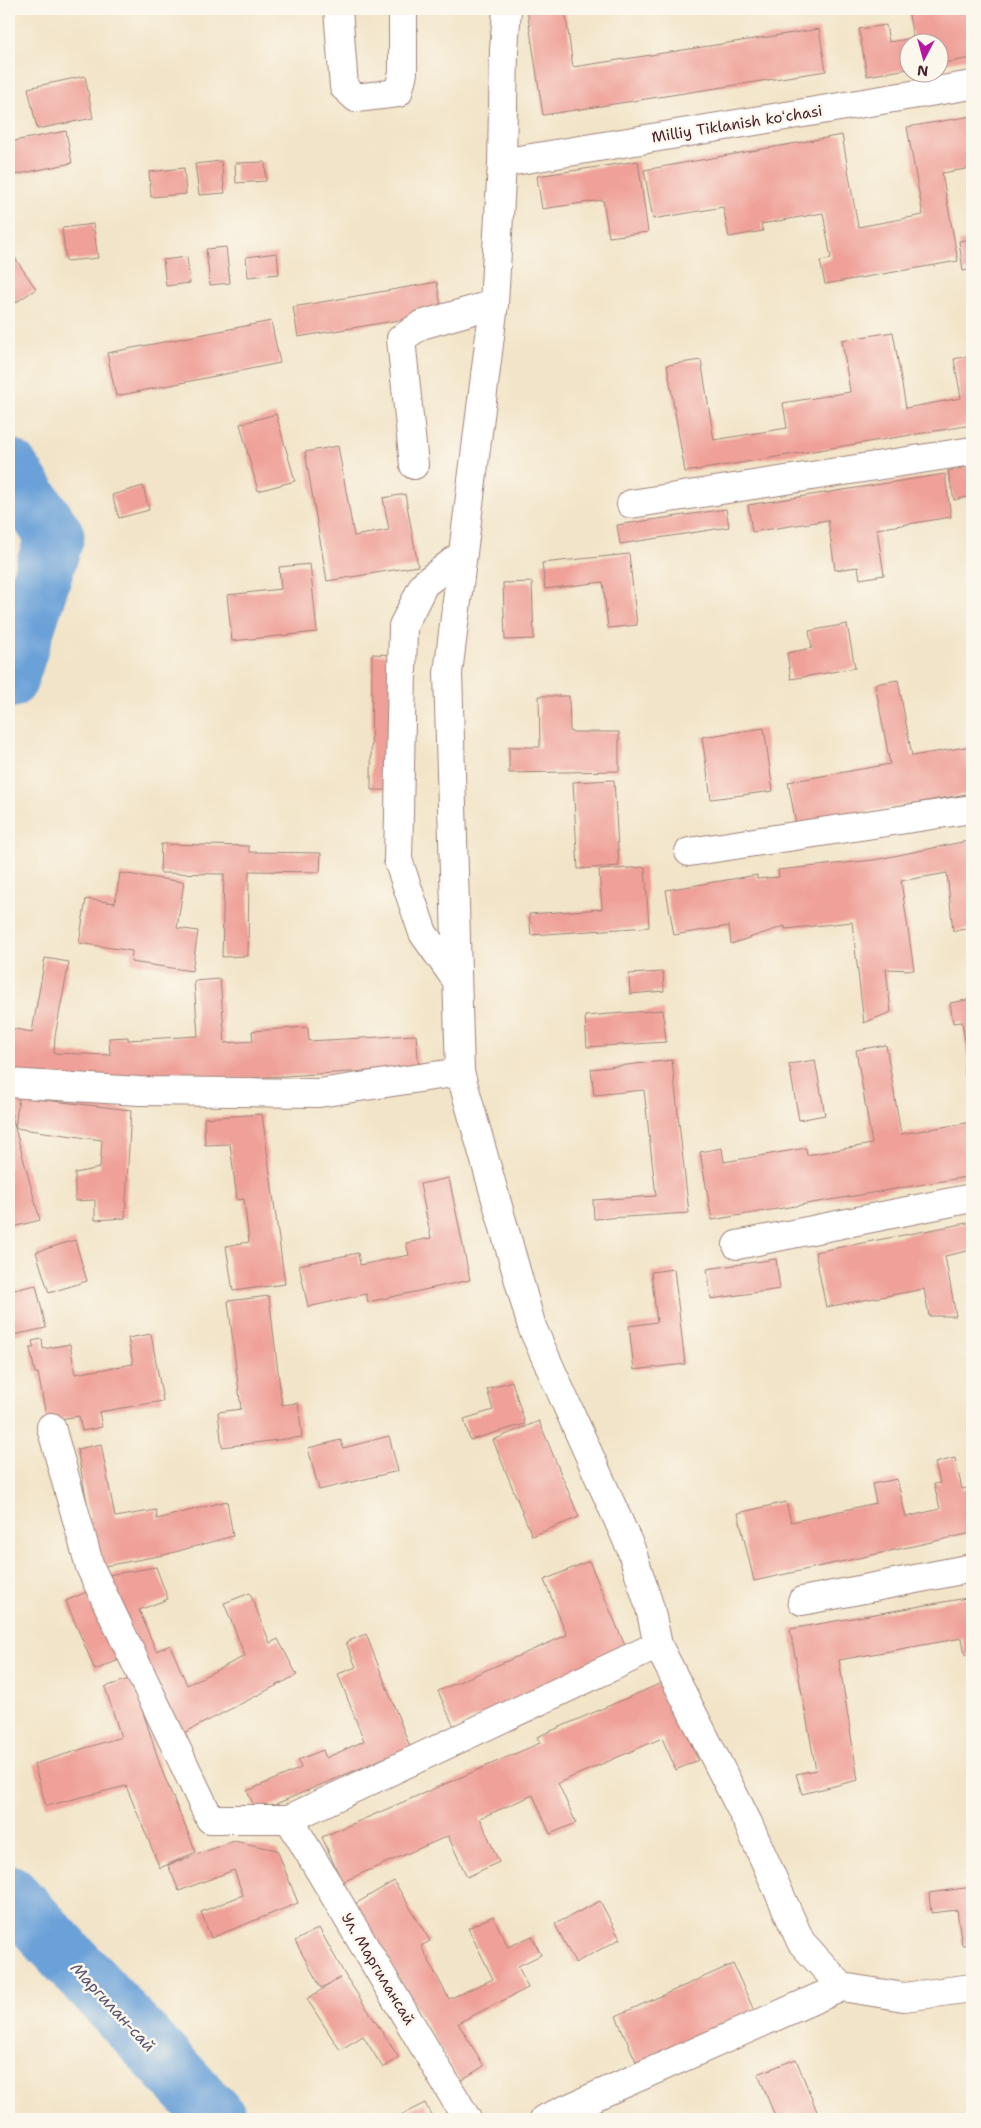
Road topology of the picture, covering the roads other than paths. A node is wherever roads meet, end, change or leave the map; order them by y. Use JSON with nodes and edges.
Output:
{"nodes":[{"id":1,"x":338,"y":9,"type":"edge"},
{"id":2,"x":403,"y":9,"type":"edge"},
{"id":3,"x":507,"y":9,"type":"edge"},
{"id":4,"x":972,"y":85,"type":"edge"},
{"id":5,"x":502,"y":163,"type":"junction"},
{"id":6,"x":494,"y":304,"type":"junction"},
{"id":7,"x":972,"y":451,"type":"edge"},
{"id":8,"x":414,"y":465,"type":"dead end"},
{"id":9,"x":631,"y":504,"type":"dead end"},
{"id":10,"x":463,"y":554,"type":"junction"},
{"id":11,"x":972,"y":809,"type":"edge"},
{"id":12,"x":689,"y":852,"type":"dead end"},
{"id":13,"x":458,"y":981,"type":"junction"},
{"id":14,"x":460,"y":1072,"type":"junction"},
{"id":15,"x":9,"y":1083,"type":"edge"},
{"id":16,"x":972,"y":1198,"type":"edge"},
{"id":17,"x":737,"y":1245,"type":"dead end"},
{"id":18,"x":51,"y":1427,"type":"dead end"},
{"id":19,"x":972,"y":1568,"type":"edge"},
{"id":20,"x":802,"y":1601,"type":"dead end"},
{"id":21,"x":658,"y":1645,"type":"junction"},
{"id":22,"x":289,"y":1819,"type":"junction"},
{"id":23,"x":842,"y":1987,"type":"junction"},
{"id":24,"x":972,"y":1988,"type":"edge"},
{"id":25,"x":467,"y":2119,"type":"edge"},
{"id":26,"x":544,"y":2119,"type":"edge"}],
"edges":[{"from":1,"to":2,"type":"street"},
{"from":3,"to":5,"type":"street"},
{"from":4,"to":5,"type":"street","name":"Milliy Tiklanish koʻchasi"},
{"from":5,"to":6,"type":"street"},
{"from":6,"to":8,"type":"street"},
{"from":6,"to":10,"type":"street"},
{"from":7,"to":9,"type":"street"},
{"from":10,"to":13,"type":"street"},
{"from":10,"to":13,"type":"street"},
{"from":11,"to":12,"type":"street"},
{"from":13,"to":14,"type":"street"},
{"from":14,"to":15,"type":"street"},
{"from":14,"to":21,"type":"street"},
{"from":16,"to":17,"type":"street"},
{"from":18,"to":22,"type":"street"},
{"from":19,"to":20,"type":"street"},
{"from":21,"to":22,"type":"street"},
{"from":21,"to":23,"type":"street"},
{"from":22,"to":25,"type":"street","name":"Ул. Маргилансай"},
{"from":23,"to":24,"type":"street"},
{"from":23,"to":26,"type":"street"}]}
